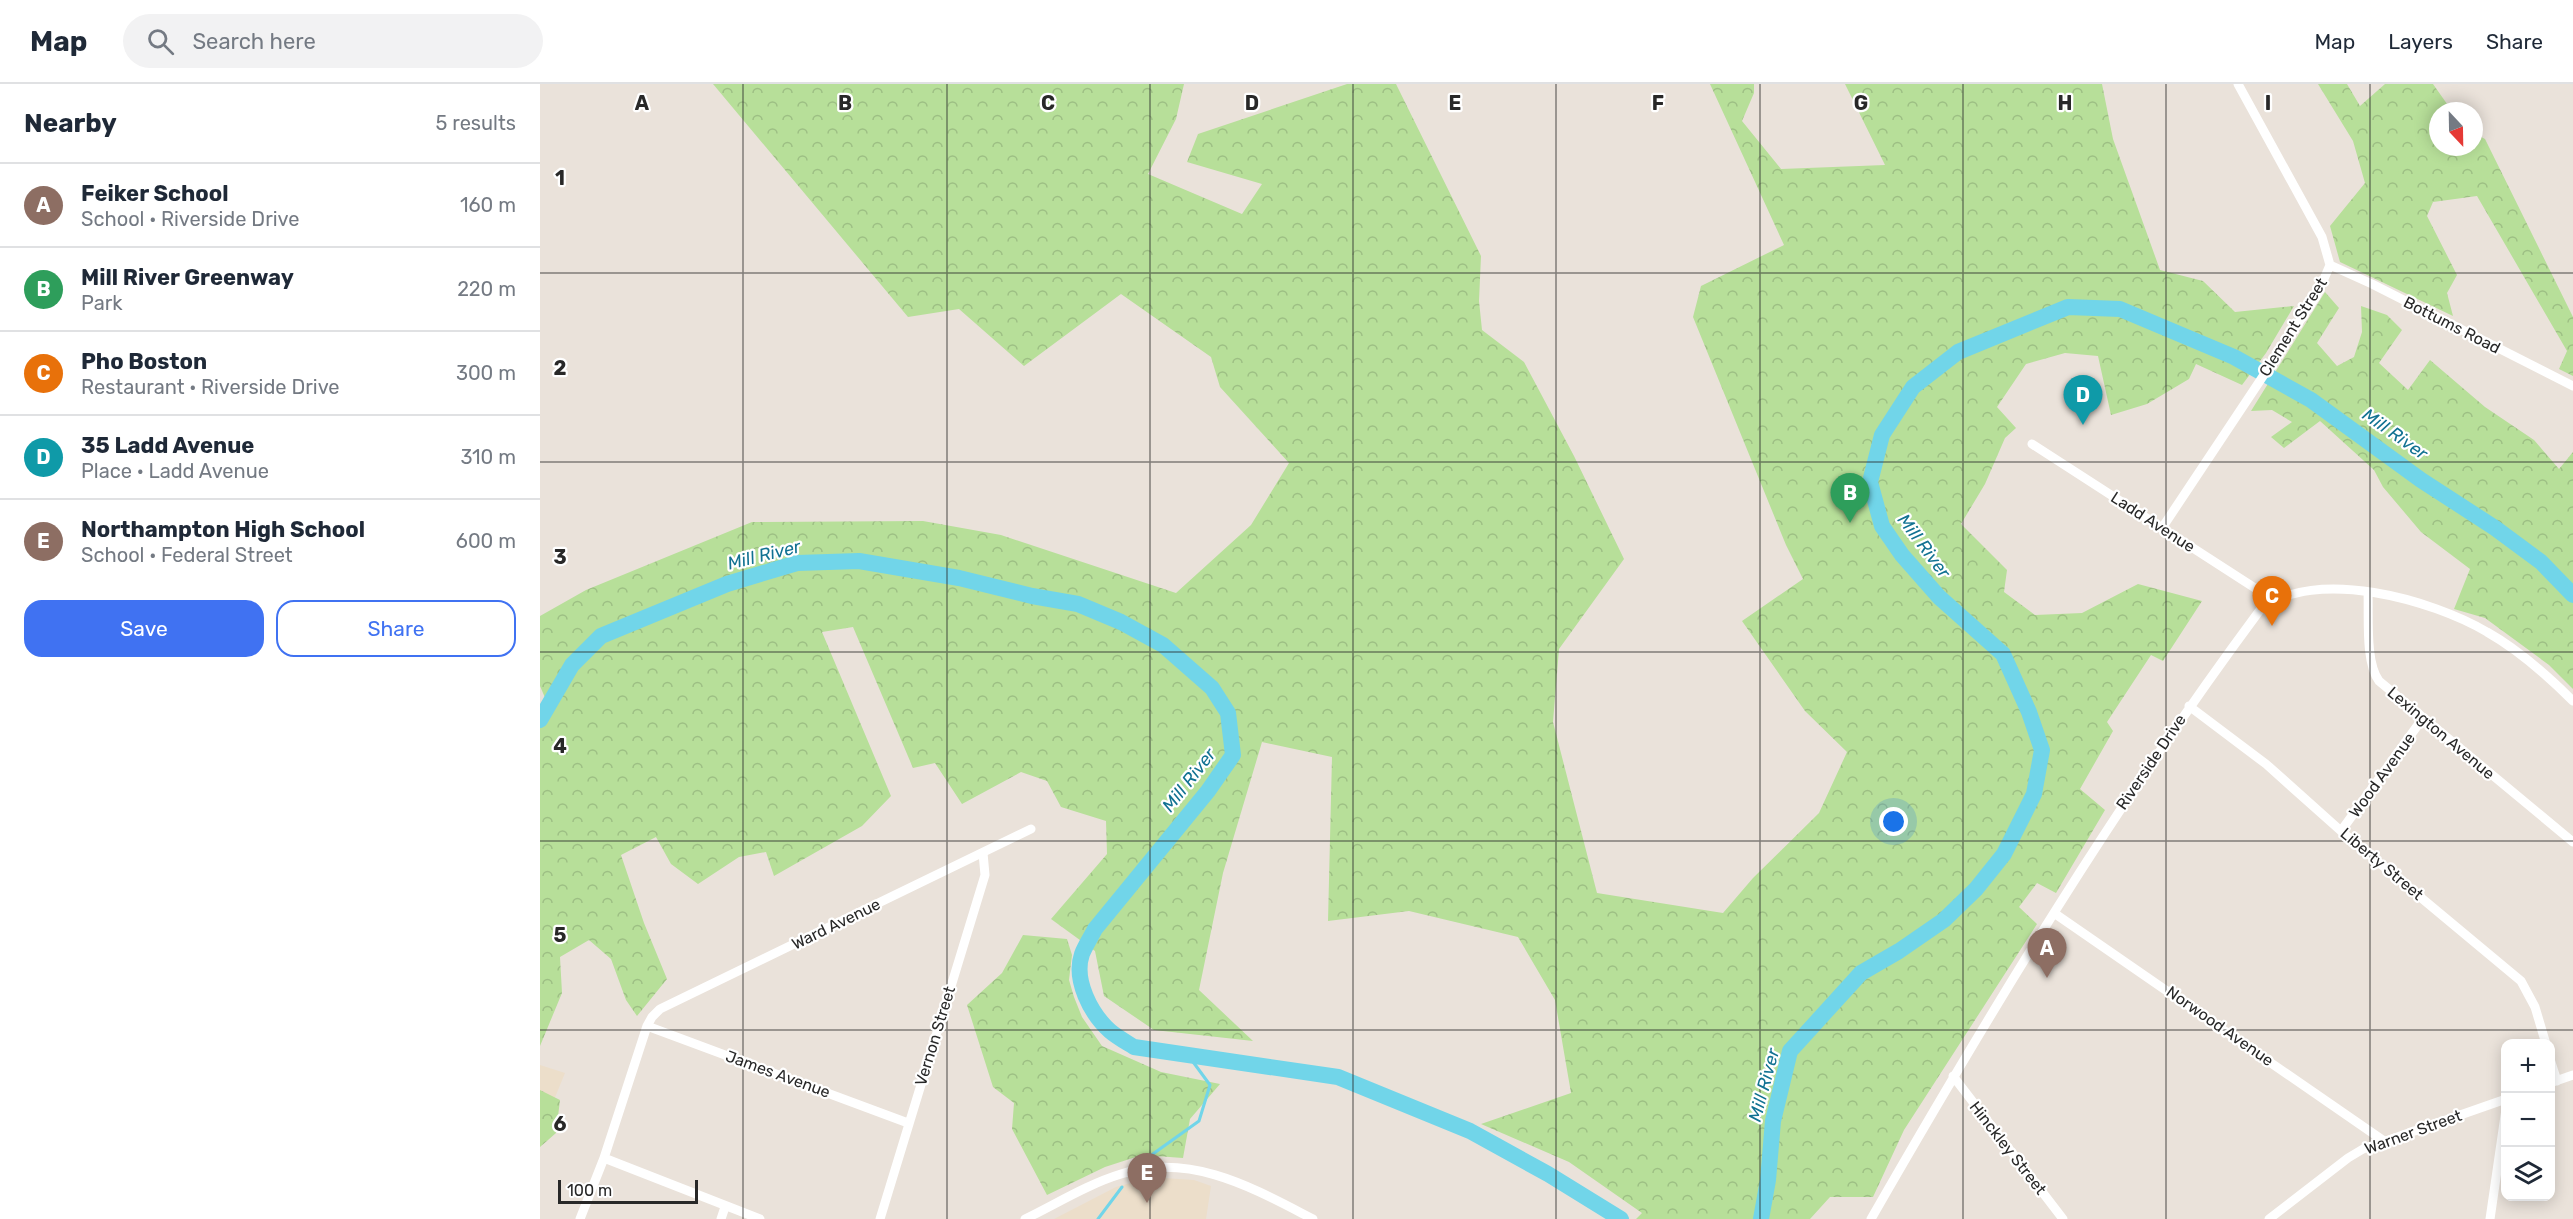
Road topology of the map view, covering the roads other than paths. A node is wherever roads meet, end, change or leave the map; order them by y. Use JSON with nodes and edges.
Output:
{"nodes":[{"id":1,"x":2238,"y":84,"type":"edge"},
{"id":2,"x":2330,"y":265,"type":"junction"},
{"id":3,"x":2573,"y":386,"type":"edge"},
{"id":4,"x":2032,"y":444,"type":"dead end"},
{"id":5,"x":2163,"y":528,"type":"junction"},
{"id":6,"x":2368,"y":592,"type":"junction"},
{"id":7,"x":2275,"y":601,"type":"junction"},
{"id":8,"x":2573,"y":700,"type":"edge"},
{"id":9,"x":2189,"y":706,"type":"junction"},
{"id":10,"x":2423,"y":718,"type":"junction"},
{"id":11,"x":1031,"y":829,"type":"dead end"},
{"id":12,"x":2341,"y":831,"type":"junction"},
{"id":13,"x":2573,"y":842,"type":"edge"},
{"id":14,"x":983,"y":854,"type":"junction"},
{"id":15,"x":2055,"y":912,"type":"junction"},
{"id":16,"x":647,"y":1026,"type":"junction"},
{"id":17,"x":2545,"y":1039,"type":"edge"},
{"id":18,"x":2573,"y":1075,"type":"edge"},
{"id":19,"x":1953,"y":1076,"type":"junction"},
{"id":20,"x":2555,"y":1082,"type":"edge"},
{"id":21,"x":2501,"y":1100,"type":"edge"},
{"id":22,"x":908,"y":1123,"type":"junction"},
{"id":23,"x":2501,"y":1138,"type":"edge"},
{"id":24,"x":2384,"y":1141,"type":"junction"},
{"id":25,"x":604,"y":1158,"type":"junction"},
{"id":26,"x":725,"y":1207,"type":"junction"},
{"id":27,"x":580,"y":1219,"type":"edge"},
{"id":28,"x":721,"y":1219,"type":"edge"},
{"id":29,"x":760,"y":1219,"type":"edge"},
{"id":30,"x":880,"y":1219,"type":"edge"},
{"id":31,"x":1025,"y":1219,"type":"edge"},
{"id":32,"x":1313,"y":1219,"type":"edge"},
{"id":33,"x":1871,"y":1219,"type":"edge"},
{"id":34,"x":2063,"y":1219,"type":"edge"},
{"id":35,"x":2269,"y":1219,"type":"edge"},
{"id":36,"x":2490,"y":1219,"type":"edge"}],
"edges":[{"from":1,"to":2,"type":"street","name":"Clement Street"},
{"from":2,"to":3,"type":"street","name":"Bottums Road"},
{"from":2,"to":5,"type":"street","name":"Clement Street"},
{"from":4,"to":5,"type":"street","name":"Ladd Avenue"},
{"from":5,"to":7,"type":"street","name":"Ladd Avenue"},
{"from":6,"to":7,"type":"street","name":"Riverside Drive"},
{"from":6,"to":8,"type":"street","name":"Riverside Drive"},
{"from":6,"to":10,"type":"street","name":"Lexington Avenue"},
{"from":7,"to":9,"type":"street","name":"Riverside Drive"},
{"from":9,"to":12,"type":"street","name":"Liberty Street"},
{"from":9,"to":15,"type":"street","name":"Riverside Drive"},
{"from":10,"to":12,"type":"street","name":"Wood Avenue"},
{"from":10,"to":13,"type":"street","name":"Lexington Avenue"},
{"from":11,"to":14,"type":"street","name":"Ward Avenue"},
{"from":12,"to":17,"type":"street","name":"Liberty Street"},
{"from":14,"to":16,"type":"street","name":"Ward Avenue"},
{"from":14,"to":22,"type":"street","name":"Vernon Street"},
{"from":15,"to":19,"type":"street","name":"Riverside Drive"},
{"from":15,"to":24,"type":"street","name":"Norwood Avenue"},
{"from":16,"to":22,"type":"street","name":"James Avenue"},
{"from":16,"to":25,"type":"street"},
{"from":18,"to":20,"type":"street"},
{"from":19,"to":33,"type":"street","name":"Riverside Drive"},
{"from":19,"to":34,"type":"street","name":"Hinckley Street"},
{"from":21,"to":24,"type":"street","name":"Warner Street"},
{"from":22,"to":30,"type":"street","name":"Vernon Street"},
{"from":23,"to":36,"type":"street"},
{"from":24,"to":35,"type":"street","name":"Warner Street"},
{"from":25,"to":26,"type":"street"},
{"from":25,"to":27,"type":"street"},
{"from":26,"to":28,"type":"street"},
{"from":26,"to":29,"type":"street"},
{"from":31,"to":32,"type":"street"}]}
